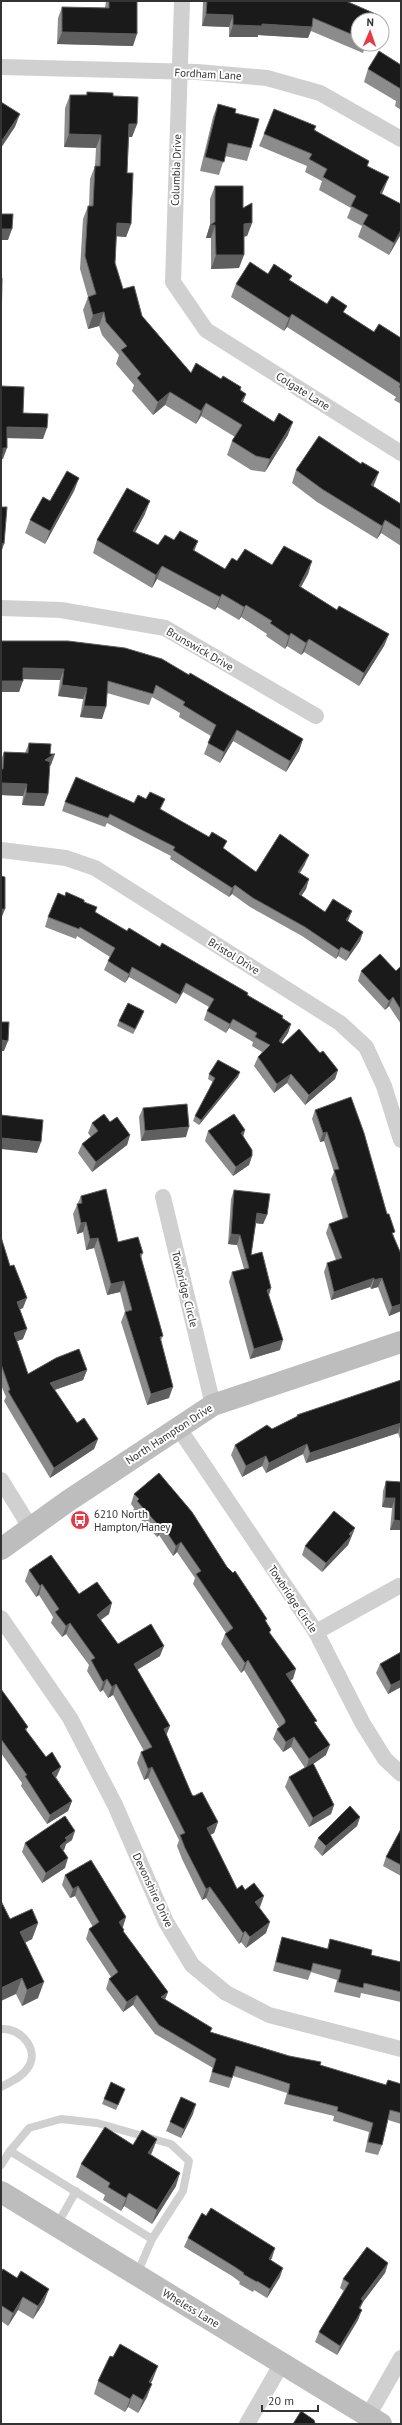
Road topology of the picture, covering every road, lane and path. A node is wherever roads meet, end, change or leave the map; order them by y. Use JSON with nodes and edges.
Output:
{"nodes":[{"id":1,"x":182,"y":1,"type":"edge"},
{"id":2,"x":1,"y":67,"type":"edge"},
{"id":3,"x":179,"y":72,"type":"junction"},
{"id":4,"x":401,"y":139,"type":"edge"},
{"id":5,"x":206,"y":330,"type":"joint"},
{"id":6,"x":401,"y":453,"type":"edge"},
{"id":7,"x":1,"y":608,"type":"edge"},
{"id":8,"x":316,"y":716,"type":"dead end"},
{"id":9,"x":1,"y":850,"type":"edge"},
{"id":10,"x":401,"y":1140,"type":"edge"},
{"id":11,"x":163,"y":1197,"type":"dead end"},
{"id":12,"x":401,"y":1342,"type":"edge"},
{"id":13,"x":213,"y":1405,"type":"junction"},
{"id":14,"x":178,"y":1427,"type":"junction"},
{"id":15,"x":1,"y":1480,"type":"edge"},
{"id":16,"x":30,"y":1527,"type":"junction"},
{"id":17,"x":1,"y":1549,"type":"edge"},
{"id":18,"x":399,"y":1586,"type":"dead end"},
{"id":19,"x":1,"y":1618,"type":"edge"},
{"id":20,"x":316,"y":1632,"type":"junction"},
{"id":21,"x":401,"y":1774,"type":"edge"},
{"id":22,"x":1,"y":2029,"type":"edge"},
{"id":23,"x":401,"y":2049,"type":"edge"},
{"id":24,"x":1,"y":2086,"type":"edge"},
{"id":25,"x":10,"y":2151,"type":"junction"},
{"id":26,"x":1,"y":2165,"type":"edge"},
{"id":27,"x":76,"y":2191,"type":"junction"},
{"id":28,"x":1,"y":2192,"type":"edge"},
{"id":29,"x":56,"y":2226,"type":"junction"},
{"id":30,"x":152,"y":2239,"type":"junction"},
{"id":31,"x":136,"y":2275,"type":"junction"},
{"id":32,"x":401,"y":2358,"type":"edge"},
{"id":33,"x":282,"y":2363,"type":"junction"},
{"id":34,"x":375,"y":2420,"type":"edge"},
{"id":35,"x":247,"y":2424,"type":"edge"}],
"edges":[{"from":1,"to":3,"type":"street","name":"Columbia Drive"},
{"from":2,"to":3,"type":"street","name":"Fordham Lane"},
{"from":3,"to":4,"type":"street","name":"Fordham Lane"},
{"from":3,"to":5,"type":"street","name":"Columbia Drive"},
{"from":5,"to":6,"type":"street","name":"Colgate Lane"},
{"from":7,"to":8,"type":"street","name":"Brunswick Drive"},
{"from":9,"to":10,"type":"street","name":"Bristol Drive"},
{"from":11,"to":13,"type":"street","name":"Towbridge Circle"},
{"from":12,"to":13,"type":"street","name":"North Hampton Drive"},
{"from":13,"to":14,"type":"street","name":"North Hampton Drive"},
{"from":14,"to":16,"type":"street","name":"North Hampton Drive"},
{"from":14,"to":20,"type":"street","name":"Towbridge Circle"},
{"from":15,"to":16,"type":"street"},
{"from":16,"to":17,"type":"street","name":"North Hampton Drive"},
{"from":18,"to":20,"type":"street"},
{"from":19,"to":23,"type":"street","name":"Devonshire Drive"},
{"from":20,"to":21,"type":"street","name":"Towbridge Circle"},
{"from":22,"to":24,"type":"lane"},
{"from":25,"to":26,"type":"lane"},
{"from":25,"to":27,"type":"lane"},
{"from":25,"to":30,"type":"lane"},
{"from":27,"to":29,"type":"lane"},
{"from":27,"to":30,"type":"lane"},
{"from":28,"to":29,"type":"street","name":"Wheless Lane"},
{"from":29,"to":31,"type":"street","name":"Wheless Lane"},
{"from":30,"to":31,"type":"lane"},
{"from":31,"to":33,"type":"street","name":"Wheless Lane"},
{"from":32,"to":34,"type":"street"},
{"from":33,"to":34,"type":"street","name":"Wheless Lane"},
{"from":33,"to":35,"type":"street"}]}
